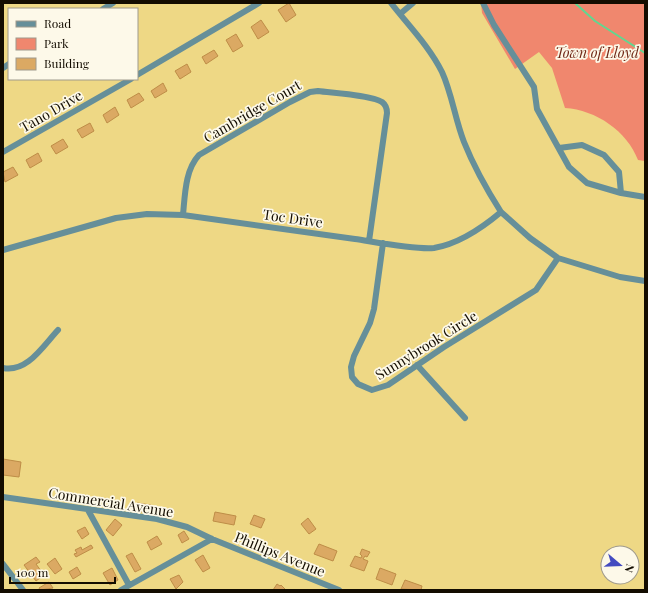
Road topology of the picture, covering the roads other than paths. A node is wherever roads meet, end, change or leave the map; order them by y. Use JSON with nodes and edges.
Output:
{"nodes":[{"id":1,"x":259,"y":3,"type":"edge"},
{"id":2,"x":390,"y":3,"type":"edge"},
{"id":3,"x":413,"y":3,"type":"edge"},
{"id":4,"x":483,"y":3,"type":"edge"},
{"id":5,"x":400,"y":14,"type":"junction"},
{"id":6,"x":138,"y":74,"type":"edge"},
{"id":7,"x":129,"y":80,"type":"edge"},
{"id":8,"x":559,"y":148,"type":"junction"},
{"id":9,"x":3,"y":152,"type":"edge"},
{"id":10,"x":621,"y":193,"type":"junction"},
{"id":11,"x":645,"y":197,"type":"edge"},
{"id":12,"x":501,"y":212,"type":"junction"},
{"id":13,"x":183,"y":215,"type":"junction"},
{"id":14,"x":369,"y":241,"type":"junction"},
{"id":15,"x":383,"y":243,"type":"junction"},
{"id":16,"x":3,"y":250,"type":"edge"},
{"id":17,"x":558,"y":258,"type":"junction"},
{"id":18,"x":645,"y":281,"type":"edge"},
{"id":19,"x":58,"y":330,"type":"dead end"},
{"id":20,"x":417,"y":365,"type":"junction"},
{"id":21,"x":3,"y":368,"type":"edge"},
{"id":22,"x":465,"y":418,"type":"dead end"},
{"id":23,"x":3,"y":498,"type":"edge"},
{"id":24,"x":88,"y":510,"type":"junction"},
{"id":25,"x":212,"y":539,"type":"junction"},
{"id":26,"x":3,"y":564,"type":"edge"},
{"id":27,"x":129,"y":585,"type":"junction"},
{"id":28,"x":23,"y":590,"type":"edge"},
{"id":29,"x":121,"y":590,"type":"edge"},
{"id":30,"x":339,"y":590,"type":"edge"}],
"edges":[{"from":1,"to":6,"type":"street"},
{"from":2,"to":5,"type":"street"},
{"from":3,"to":5,"type":"street"},
{"from":4,"to":8,"type":"street"},
{"from":5,"to":12,"type":"street"},
{"from":7,"to":9,"type":"street","name":"Tano Drive"},
{"from":8,"to":10,"type":"street"},
{"from":8,"to":10,"type":"street"},
{"from":10,"to":11,"type":"street"},
{"from":12,"to":15,"type":"street","name":"Toc Drive"},
{"from":12,"to":17,"type":"street"},
{"from":13,"to":14,"type":"street","name":"Toc Drive"},
{"from":13,"to":14,"type":"street","name":"Cambridge Court"},
{"from":13,"to":16,"type":"street","name":"Toc Drive"},
{"from":14,"to":15,"type":"street","name":"Toc Drive"},
{"from":15,"to":20,"type":"street","name":"Sunnybrook Circle"},
{"from":17,"to":18,"type":"street"},
{"from":17,"to":20,"type":"street","name":"Sunnybrook Circle"},
{"from":19,"to":21,"type":"street"},
{"from":20,"to":22,"type":"street"},
{"from":23,"to":24,"type":"street","name":"Commercial Avenue"},
{"from":24,"to":25,"type":"street","name":"Commercial Avenue"},
{"from":24,"to":27,"type":"street"},
{"from":25,"to":27,"type":"street"},
{"from":25,"to":30,"type":"street","name":"Phillips Avenue"},
{"from":26,"to":28,"type":"street"},
{"from":27,"to":29,"type":"street"}]}
